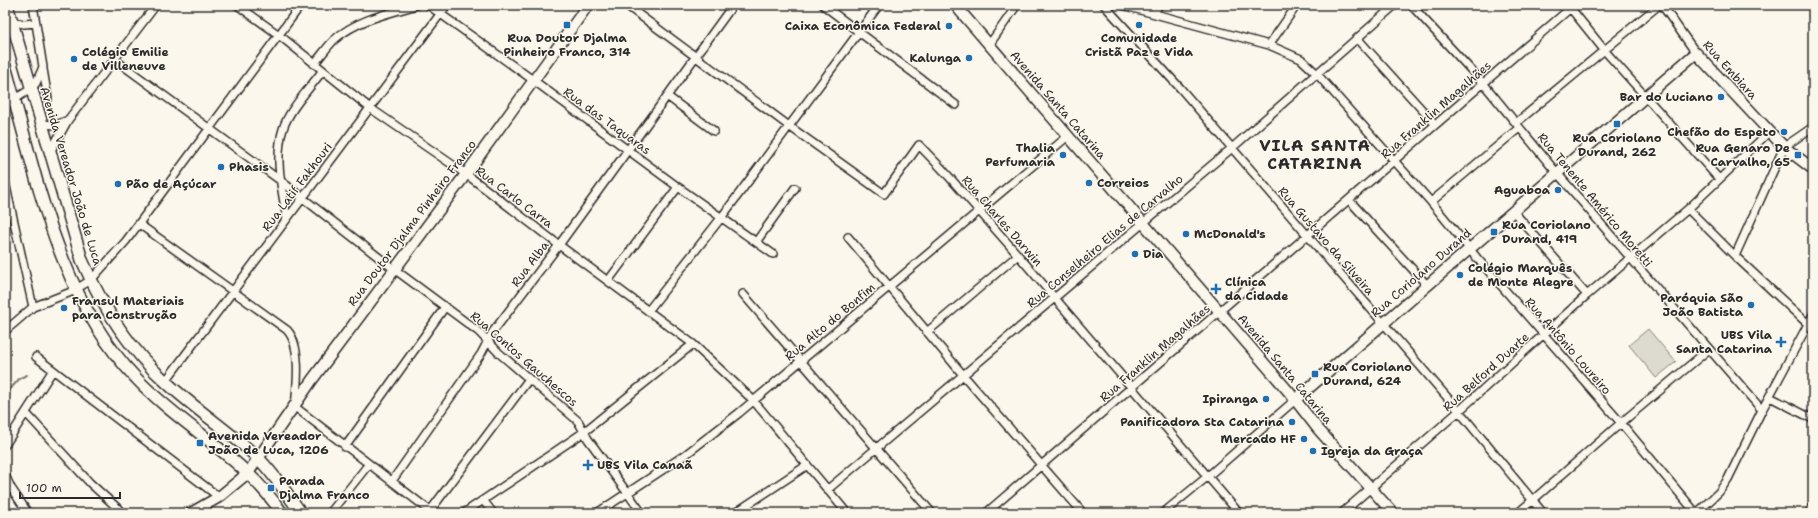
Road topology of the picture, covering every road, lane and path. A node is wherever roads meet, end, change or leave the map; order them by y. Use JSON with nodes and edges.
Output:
{"nodes":[{"id":1,"x":7,"y":5,"type":"edge"},
{"id":2,"x":33,"y":5,"type":"edge"},
{"id":3,"x":156,"y":5,"type":"edge"},
{"id":4,"x":237,"y":5,"type":"edge"},
{"id":5,"x":301,"y":5,"type":"edge"},
{"id":6,"x":417,"y":5,"type":"edge"},
{"id":7,"x":428,"y":5,"type":"edge"},
{"id":8,"x":447,"y":5,"type":"edge"},
{"id":9,"x":588,"y":5,"type":"edge"},
{"id":10,"x":626,"y":5,"type":"edge"},
{"id":11,"x":733,"y":5,"type":"edge"},
{"id":12,"x":823,"y":5,"type":"edge"},
{"id":13,"x":879,"y":5,"type":"edge"},
{"id":14,"x":955,"y":5,"type":"edge"},
{"id":15,"x":1017,"y":5,"type":"edge"},
{"id":16,"x":1104,"y":5,"type":"edge"},
{"id":17,"x":1122,"y":5,"type":"edge"},
{"id":18,"x":1159,"y":5,"type":"edge"},
{"id":19,"x":1297,"y":5,"type":"edge"},
{"id":20,"x":1395,"y":5,"type":"edge"},
{"id":21,"x":1412,"y":5,"type":"edge"},
{"id":22,"x":1661,"y":5,"type":"edge"},
{"id":23,"x":1571,"y":6,"type":"edge"},
{"id":24,"x":441,"y":13,"type":"junction"},
{"id":25,"x":1154,"y":13,"type":"junction"},
{"id":26,"x":11,"y":21,"type":"junction"},
{"id":27,"x":36,"y":23,"type":"junction"},
{"id":28,"x":860,"y":31,"type":"junction"},
{"id":29,"x":279,"y":35,"type":"junction"},
{"id":30,"x":1358,"y":39,"type":"junction"},
{"id":31,"x":989,"y":45,"type":"junction"},
{"id":32,"x":1269,"y":45,"type":"junction"},
{"id":33,"x":1605,"y":51,"type":"junction"},
{"id":34,"x":1696,"y":53,"type":"junction"},
{"id":35,"x":696,"y":57,"type":"junction"},
{"id":36,"x":114,"y":59,"type":"junction"},
{"id":37,"x":314,"y":64,"type":"junction"},
{"id":38,"x":5,"y":66,"type":"edge"},
{"id":39,"x":43,"y":67,"type":"junction"},
{"id":40,"x":323,"y":70,"type":"junction"},
{"id":41,"x":1317,"y":74,"type":"junction"},
{"id":42,"x":533,"y":80,"type":"junction"},
{"id":43,"x":1483,"y":83,"type":"junction"},
{"id":44,"x":31,"y":89,"type":"junction"},
{"id":45,"x":667,"y":96,"type":"junction"},
{"id":46,"x":1645,"y":96,"type":"junction"},
{"id":47,"x":48,"y":99,"type":"dead end"},
{"id":48,"x":10,"y":102,"type":"edge"},
{"id":49,"x":956,"y":105,"type":"dead end"},
{"id":50,"x":370,"y":108,"type":"junction"},
{"id":51,"x":68,"y":120,"type":"junction"},
{"id":52,"x":41,"y":124,"type":"junction"},
{"id":53,"x":1435,"y":124,"type":"junction"},
{"id":54,"x":1517,"y":125,"type":"junction"},
{"id":55,"x":789,"y":126,"type":"junction"},
{"id":56,"x":1813,"y":127,"type":"edge"},
{"id":57,"x":209,"y":130,"type":"junction"},
{"id":58,"x":714,"y":131,"type":"dead end"},
{"id":59,"x":1769,"y":132,"type":"junction"},
{"id":60,"x":1068,"y":136,"type":"junction"},
{"id":61,"x":1784,"y":147,"type":"junction"},
{"id":62,"x":1232,"y":148,"type":"junction"},
{"id":63,"x":627,"y":149,"type":"junction"},
{"id":64,"x":50,"y":152,"type":"junction"},
{"id":65,"x":1395,"y":160,"type":"junction"},
{"id":66,"x":1813,"y":169,"type":"edge"},
{"id":67,"x":1557,"y":172,"type":"junction"},
{"id":68,"x":466,"y":174,"type":"junction"},
{"id":69,"x":1719,"y":179,"type":"junction"},
{"id":70,"x":281,"y":181,"type":"junction"},
{"id":71,"x":5,"y":182,"type":"edge"},
{"id":72,"x":678,"y":187,"type":"junction"},
{"id":73,"x":795,"y":188,"type":"dead end"},
{"id":74,"x":302,"y":199,"type":"junction"},
{"id":75,"x":1349,"y":200,"type":"junction"},
{"id":76,"x":1431,"y":202,"type":"junction"},
{"id":77,"x":1688,"y":209,"type":"junction"},
{"id":78,"x":978,"y":210,"type":"junction"},
{"id":79,"x":1513,"y":211,"type":"junction"},
{"id":80,"x":287,"y":218,"type":"junction"},
{"id":81,"x":721,"y":218,"type":"junction"},
{"id":82,"x":139,"y":224,"type":"junction"},
{"id":83,"x":1143,"y":224,"type":"junction"},
{"id":84,"x":1307,"y":235,"type":"junction"},
{"id":85,"x":848,"y":237,"type":"dead end"},
{"id":86,"x":756,"y":242,"type":"junction"},
{"id":87,"x":558,"y":245,"type":"junction"},
{"id":88,"x":1469,"y":248,"type":"junction"},
{"id":89,"x":773,"y":254,"type":"dead end"},
{"id":90,"x":1018,"y":255,"type":"junction"},
{"id":91,"x":1735,"y":256,"type":"junction"},
{"id":92,"x":1630,"y":258,"type":"junction"},
{"id":93,"x":395,"y":269,"type":"junction"},
{"id":94,"x":91,"y":280,"type":"junction"},
{"id":95,"x":608,"y":281,"type":"junction"},
{"id":96,"x":1426,"y":285,"type":"junction"},
{"id":97,"x":889,"y":286,"type":"junction"},
{"id":98,"x":75,"y":290,"type":"junction"},
{"id":99,"x":233,"y":290,"type":"junction"},
{"id":100,"x":743,"y":294,"type":"dead end"},
{"id":101,"x":1587,"y":295,"type":"junction"},
{"id":102,"x":1054,"y":297,"type":"junction"},
{"id":103,"x":33,"y":307,"type":"junction"},
{"id":104,"x":445,"y":307,"type":"junction"},
{"id":105,"x":648,"y":311,"type":"junction"},
{"id":106,"x":1219,"y":311,"type":"junction"},
{"id":107,"x":1813,"y":315,"type":"edge"},
{"id":108,"x":1383,"y":323,"type":"junction"},
{"id":109,"x":1808,"y":324,"type":"junction"},
{"id":110,"x":5,"y":331,"type":"edge"},
{"id":111,"x":927,"y":332,"type":"junction"},
{"id":112,"x":1544,"y":335,"type":"junction"},
{"id":113,"x":489,"y":342,"type":"junction"},
{"id":114,"x":693,"y":344,"type":"junction"},
{"id":115,"x":1708,"y":350,"type":"junction"},
{"id":116,"x":36,"y":357,"type":"dead end"},
{"id":117,"x":801,"y":360,"type":"junction"},
{"id":118,"x":53,"y":370,"type":"junction"},
{"id":119,"x":964,"y":376,"type":"junction"},
{"id":120,"x":529,"y":379,"type":"junction"},
{"id":121,"x":165,"y":382,"type":"junction"},
{"id":122,"x":1130,"y":388,"type":"junction"},
{"id":123,"x":1770,"y":397,"type":"junction"},
{"id":124,"x":753,"y":400,"type":"junction"},
{"id":125,"x":1295,"y":400,"type":"junction"},
{"id":126,"x":295,"y":407,"type":"junction"},
{"id":127,"x":1762,"y":410,"type":"junction"},
{"id":128,"x":1459,"y":411,"type":"junction"},
{"id":129,"x":26,"y":413,"type":"junction"},
{"id":130,"x":1813,"y":419,"type":"edge"},
{"id":131,"x":1621,"y":423,"type":"junction"},
{"id":132,"x":584,"y":432,"type":"junction"},
{"id":133,"x":5,"y":445,"type":"edge"},
{"id":134,"x":344,"y":447,"type":"junction"},
{"id":135,"x":877,"y":448,"type":"junction"},
{"id":136,"x":258,"y":458,"type":"junction"},
{"id":137,"x":368,"y":465,"type":"junction"},
{"id":138,"x":806,"y":466,"type":"junction"},
{"id":139,"x":1040,"y":466,"type":"junction"},
{"id":140,"x":248,"y":472,"type":"junction"},
{"id":141,"x":5,"y":475,"type":"edge"},
{"id":142,"x":1207,"y":477,"type":"junction"},
{"id":143,"x":392,"y":481,"type":"junction"},
{"id":144,"x":1371,"y":488,"type":"junction"},
{"id":145,"x":827,"y":490,"type":"junction"},
{"id":146,"x":628,"y":493,"type":"junction"},
{"id":147,"x":219,"y":497,"type":"junction"},
{"id":148,"x":483,"y":500,"type":"junction"},
{"id":149,"x":1532,"y":500,"type":"junction"},
{"id":150,"x":1813,"y":509,"type":"edge"},
{"id":151,"x":194,"y":512,"type":"edge"},
{"id":152,"x":431,"y":512,"type":"edge"},
{"id":153,"x":1345,"y":512,"type":"edge"},
{"id":154,"x":28,"y":513,"type":"edge"},
{"id":155,"x":124,"y":513,"type":"edge"},
{"id":156,"x":282,"y":513,"type":"edge"},
{"id":157,"x":300,"y":513,"type":"edge"},
{"id":158,"x":330,"y":513,"type":"edge"},
{"id":159,"x":464,"y":513,"type":"edge"},
{"id":160,"x":493,"y":513,"type":"edge"},
{"id":161,"x":597,"y":513,"type":"edge"},
{"id":162,"x":642,"y":513,"type":"edge"},
{"id":163,"x":735,"y":513,"type":"edge"},
{"id":164,"x":847,"y":513,"type":"edge"},
{"id":165,"x":932,"y":513,"type":"edge"},
{"id":166,"x":986,"y":513,"type":"edge"},
{"id":167,"x":1083,"y":513,"type":"edge"},
{"id":168,"x":1163,"y":513,"type":"edge"},
{"id":169,"x":1239,"y":513,"type":"edge"},
{"id":170,"x":1393,"y":513,"type":"edge"},
{"id":171,"x":1518,"y":513,"type":"edge"},
{"id":172,"x":1543,"y":513,"type":"edge"},
{"id":173,"x":1697,"y":513,"type":"edge"},
{"id":174,"x":1811,"y":513,"type":"edge"}],
"edges":[{"from":1,"to":26,"type":"main road","name":"Avenida Vereador João de Luca"},
{"from":2,"to":27,"type":"street"},
{"from":3,"to":36,"type":"street"},
{"from":4,"to":29,"type":"street","name":"Rua Carlo Carra"},
{"from":5,"to":29,"type":"street"},
{"from":6,"to":37,"type":"street"},
{"from":7,"to":24,"type":"street","name":"Rua das Taquaras"},
{"from":8,"to":24,"type":"street","name":"Rua Latif Fakhouri"},
{"from":9,"to":42,"type":"street","name":"Rua Doutor Djalma Pinheiro Franco"},
{"from":10,"to":35,"type":"street"},
{"from":11,"to":35,"type":"street","name":"Rua Alba"},
{"from":12,"to":28,"type":"street"},
{"from":13,"to":28,"type":"street"},
{"from":14,"to":31,"type":"street","name":"Avenida Santa Catarina"},
{"from":15,"to":31,"type":"street"},
{"from":16,"to":62,"type":"street","name":"Rua Gustavo da Silveira"},
{"from":17,"to":25,"type":"street","name":"Rua Antônio Loureiro"},
{"from":18,"to":25,"type":"street"},
{"from":19,"to":32,"type":"street"},
{"from":20,"to":30,"type":"street","name":"Rua Conselheiro Elias de Carvalho"},
{"from":21,"to":43,"type":"street","name":"Rua Tenente Américo Moretti"},
{"from":22,"to":33,"type":"street"},
{"from":22,"to":34,"type":"street","name":"Rua Embiara"},
{"from":23,"to":33,"type":"street"},
{"from":23,"to":43,"type":"street","name":"Rua Franklin Magalhães"},
{"from":24,"to":42,"type":"street","name":"Rua das Taquaras"},
{"from":24,"to":50,"type":"street","name":"Rua Latif Fakhouri"},
{"from":25,"to":32,"type":"street","name":"Rua Antônio Loureiro"},
{"from":26,"to":27,"type":"street"},
{"from":26,"to":44,"type":"main road","name":"Avenida Vereador João de Luca"},
{"from":27,"to":39,"type":"street"},
{"from":28,"to":49,"type":"street"},
{"from":28,"to":55,"type":"street"},
{"from":29,"to":37,"type":"street","name":"Rua Carlo Carra"},
{"from":29,"to":57,"type":"street"},
{"from":30,"to":41,"type":"street","name":"Rua Conselheiro Elias de Carvalho"},
{"from":30,"to":53,"type":"street"},
{"from":31,"to":60,"type":"street","name":"Avenida Santa Catarina"},
{"from":32,"to":41,"type":"street","name":"Rua Antônio Loureiro"},
{"from":33,"to":46,"type":"street"},
{"from":33,"to":54,"type":"street"},
{"from":34,"to":46,"type":"street","name":"Rua Coriolano Durand"},
{"from":34,"to":59,"type":"street","name":"Rua Embiara"},
{"from":35,"to":45,"type":"street","name":"Rua Alba"},
{"from":35,"to":55,"type":"street"},
{"from":36,"to":51,"type":"street"},
{"from":36,"to":57,"type":"street","name":"Rua Contos Gauchescos"},
{"from":37,"to":40,"type":"street","name":"Rua Carlo Carra"},
{"from":38,"to":48,"type":"main road"},
{"from":39,"to":44,"type":"street"},
{"from":39,"to":47,"type":"street"},
{"from":40,"to":50,"type":"street","name":"Rua Carlo Carra"},
{"from":40,"to":70,"type":"street"},
{"from":41,"to":62,"type":"street","name":"Rua Conselheiro Elias de Carvalho"},
{"from":41,"to":65,"type":"street","name":"Rua Antônio Loureiro"},
{"from":42,"to":63,"type":"street","name":"Rua das Taquaras"},
{"from":42,"to":68,"type":"street","name":"Rua Doutor Djalma Pinheiro Franco"},
{"from":43,"to":53,"type":"street","name":"Rua Franklin Magalhães"},
{"from":43,"to":54,"type":"street","name":"Rua Tenente Américo Moretti"},
{"from":44,"to":48,"type":"street"},
{"from":44,"to":52,"type":"main road","name":"Avenida Vereador João de Luca"},
{"from":45,"to":58,"type":"street"},
{"from":45,"to":63,"type":"street","name":"Rua Alba"},
{"from":46,"to":67,"type":"street","name":"Rua Coriolano Durand"},
{"from":46,"to":69,"type":"street"},
{"from":48,"to":98,"type":"main road"},
{"from":50,"to":68,"type":"street","name":"Rua Carlo Carra"},
{"from":50,"to":74,"type":"street","name":"Rua Latif Fakhouri"},
{"from":51,"to":52,"type":"street"},
{"from":51,"to":64,"type":"street"},
{"from":52,"to":64,"type":"main road","name":"Avenida Vereador João de Luca"},
{"from":53,"to":65,"type":"street","name":"Rua Franklin Magalhães"},
{"from":54,"to":67,"type":"street","name":"Rua Tenente Américo Moretti"},
{"from":54,"to":76,"type":"street"},
{"from":55,"to":78,"type":"street","name":"Rua Charles Darwin"},
{"from":55,"to":81,"type":"street"},
{"from":56,"to":61,"type":"street"},
{"from":57,"to":70,"type":"street","name":"Rua Contos Gauchescos"},
{"from":57,"to":82,"type":"street"},
{"from":59,"to":61,"type":"street","name":"Rua Embiara"},
{"from":59,"to":69,"type":"street","name":"Rua Belford Duarte"},
{"from":60,"to":78,"type":"street","name":"Rua Alto do Bonfim"},
{"from":60,"to":83,"type":"street","name":"Avenida Santa Catarina"},
{"from":61,"to":66,"type":"street","name":"Rua Embiara"},
{"from":61,"to":91,"type":"street"},
{"from":62,"to":83,"type":"street","name":"Rua Conselheiro Elias de Carvalho"},
{"from":62,"to":84,"type":"street","name":"Rua Gustavo da Silveira"},
{"from":63,"to":72,"type":"street","name":"Rua das Taquaras"},
{"from":63,"to":87,"type":"street","name":"Rua Alba"},
{"from":64,"to":94,"type":"main road","name":"Avenida Vereador João de Luca"},
{"from":65,"to":75,"type":"street","name":"Rua Franklin Magalhães"},
{"from":65,"to":76,"type":"street","name":"Rua Antônio Loureiro"},
{"from":67,"to":79,"type":"street","name":"Rua Coriolano Durand"},
{"from":67,"to":92,"type":"street","name":"Rua Tenente Américo Moretti"},
{"from":68,"to":87,"type":"street","name":"Rua Carlo Carra"},
{"from":68,"to":93,"type":"street","name":"Rua Doutor Djalma Pinheiro Franco"},
{"from":69,"to":77,"type":"street","name":"Rua Belford Duarte"},
{"from":70,"to":74,"type":"street","name":"Rua Contos Gauchescos"},
{"from":70,"to":80,"type":"street"},
{"from":71,"to":103,"type":"street"},
{"from":72,"to":81,"type":"street","name":"Rua das Taquaras"},
{"from":72,"to":95,"type":"street"},
{"from":73,"to":86,"type":"street"},
{"from":74,"to":80,"type":"street","name":"Rua Latif Fakhouri"},
{"from":74,"to":93,"type":"street","name":"Rua Contos Gauchescos"},
{"from":75,"to":84,"type":"street","name":"Rua Franklin Magalhães"},
{"from":75,"to":96,"type":"street"},
{"from":76,"to":88,"type":"street","name":"Rua Antônio Loureiro"},
{"from":77,"to":91,"type":"street"},
{"from":77,"to":92,"type":"street","name":"Rua Belford Duarte"},
{"from":78,"to":90,"type":"street","name":"Rua Charles Darwin"},
{"from":78,"to":97,"type":"street","name":"Rua Alto do Bonfim"},
{"from":79,"to":88,"type":"street","name":"Rua Coriolano Durand"},
{"from":79,"to":101,"type":"street"},
{"from":80,"to":99,"type":"street","name":"Rua Latif Fakhouri"},
{"from":81,"to":86,"type":"street","name":"Rua das Taquaras"},
{"from":81,"to":105,"type":"street"},
{"from":82,"to":94,"type":"street"},
{"from":82,"to":99,"type":"street"},
{"from":83,"to":102,"type":"street","name":"Rua Conselheiro Elias de Carvalho"},
{"from":83,"to":106,"type":"street","name":"Avenida Santa Catarina"},
{"from":84,"to":106,"type":"street","name":"Rua Franklin Magalhães"},
{"from":84,"to":108,"type":"street","name":"Rua Gustavo da Silveira"},
{"from":85,"to":97,"type":"street"},
{"from":86,"to":89,"type":"street","name":"Rua das Taquaras"},
{"from":87,"to":95,"type":"street","name":"Rua Carlo Carra"},
{"from":87,"to":113,"type":"street","name":"Rua Alba"},
{"from":88,"to":96,"type":"street","name":"Rua Coriolano Durand"},
{"from":88,"to":112,"type":"street","name":"Rua Antônio Loureiro"},
{"from":90,"to":102,"type":"street","name":"Rua Charles Darwin"},
{"from":90,"to":111,"type":"street"},
{"from":91,"to":109,"type":"street"},
{"from":92,"to":101,"type":"street","name":"Rua Belford Duarte"},
{"from":92,"to":115,"type":"street","name":"Rua Tenente Américo Moretti"},
{"from":93,"to":104,"type":"street","name":"Rua Contos Gauchescos"},
{"from":93,"to":126,"type":"street","name":"Rua Doutor Djalma Pinheiro Franco"},
{"from":94,"to":98,"type":"street"},
{"from":94,"to":121,"type":"main road","name":"Avenida Vereador João de Luca"},
{"from":95,"to":105,"type":"street","name":"Rua Carlo Carra"},
{"from":96,"to":108,"type":"street","name":"Rua Coriolano Durand"},
{"from":97,"to":111,"type":"street"},
{"from":97,"to":117,"type":"street","name":"Rua Alto do Bonfim"},
{"from":98,"to":103,"type":"street"},
{"from":98,"to":140,"type":"main road"},
{"from":99,"to":121,"type":"street","name":"Rua Latif Fakhouri"},
{"from":99,"to":126,"type":"street"},
{"from":100,"to":117,"type":"street"},
{"from":101,"to":112,"type":"street","name":"Rua Belford Duarte"},
{"from":102,"to":119,"type":"street","name":"Rua Conselheiro Elias de Carvalho"},
{"from":102,"to":122,"type":"street","name":"Rua Charles Darwin"},
{"from":103,"to":110,"type":"street"},
{"from":104,"to":113,"type":"street","name":"Rua Contos Gauchescos"},
{"from":104,"to":134,"type":"street"},
{"from":105,"to":114,"type":"street","name":"Rua Carlo Carra"},
{"from":106,"to":122,"type":"street","name":"Rua Franklin Magalhães"},
{"from":106,"to":125,"type":"street","name":"Avenida Santa Catarina"},
{"from":107,"to":109,"type":"street"},
{"from":108,"to":125,"type":"street","name":"Rua Coriolano Durand"},
{"from":108,"to":128,"type":"street","name":"Rua Gustavo da Silveira"},
{"from":109,"to":123,"type":"street"},
{"from":111,"to":119,"type":"street"},
{"from":112,"to":128,"type":"street","name":"Rua Belford Duarte"},
{"from":112,"to":131,"type":"street","name":"Rua Antônio Loureiro"},
{"from":113,"to":120,"type":"street","name":"Rua Contos Gauchescos"},
{"from":113,"to":143,"type":"street","name":"Rua Alba"},
{"from":114,"to":124,"type":"street","name":"Rua Carlo Carra"},
{"from":114,"to":132,"type":"street"},
{"from":115,"to":127,"type":"street","name":"Rua Tenente Américo Moretti"},
{"from":115,"to":131,"type":"street"},
{"from":116,"to":118,"type":"street"},
{"from":117,"to":124,"type":"street","name":"Rua Alto do Bonfim"},
{"from":117,"to":135,"type":"street"},
{"from":118,"to":129,"type":"street"},
{"from":118,"to":147,"type":"street"},
{"from":119,"to":135,"type":"street","name":"Rua Conselheiro Elias de Carvalho"},
{"from":119,"to":139,"type":"street"},
{"from":120,"to":132,"type":"street","name":"Rua Contos Gauchescos"},
{"from":120,"to":152,"type":"street"},
{"from":121,"to":136,"type":"main road","name":"Avenida Vereador João de Luca"},
{"from":122,"to":139,"type":"street","name":"Rua Franklin Magalhães"},
{"from":122,"to":142,"type":"street","name":"Rua Charles Darwin"},
{"from":123,"to":127,"type":"street"},
{"from":123,"to":130,"type":"street"},
{"from":124,"to":138,"type":"street","name":"Rua Carlo Carra"},
{"from":124,"to":146,"type":"street","name":"Rua Alto do Bonfim"},
{"from":125,"to":142,"type":"street","name":"Rua Coriolano Durand"},
{"from":125,"to":144,"type":"street","name":"Avenida Santa Catarina"},
{"from":126,"to":134,"type":"street"},
{"from":126,"to":136,"type":"street","name":"Rua Doutor Djalma Pinheiro Franco"},
{"from":127,"to":173,"type":"street"},
{"from":128,"to":144,"type":"street","name":"Rua Belford Duarte"},
{"from":128,"to":149,"type":"street","name":"Rua Gustavo da Silveira"},
{"from":129,"to":133,"type":"street"},
{"from":129,"to":155,"type":"street"},
{"from":131,"to":149,"type":"street"},
{"from":131,"to":173,"type":"street","name":"Rua Antônio Loureiro"},
{"from":132,"to":146,"type":"street","name":"Rua Contos Gauchescos"},
{"from":132,"to":148,"type":"street"},
{"from":134,"to":137,"type":"street"},
{"from":135,"to":145,"type":"street","name":"Rua Conselheiro Elias de Carvalho"},
{"from":135,"to":165,"type":"street"},
{"from":136,"to":140,"type":"street","name":"Rua Doutor Djalma Pinheiro Franco"},
{"from":136,"to":157,"type":"main road","name":"Avenida Vereador João de Luca"},
{"from":137,"to":143,"type":"street"},
{"from":137,"to":158,"type":"street"},
{"from":138,"to":145,"type":"street","name":"Rua Carlo Carra"},
{"from":138,"to":163,"type":"street"},
{"from":139,"to":166,"type":"street","name":"Rua Franklin Magalhães"},
{"from":139,"to":167,"type":"street"},
{"from":140,"to":147,"type":"street"},
{"from":140,"to":156,"type":"main road"},
{"from":141,"to":154,"type":"street"},
{"from":142,"to":168,"type":"street","name":"Rua Coriolano Durand"},
{"from":142,"to":169,"type":"street","name":"Rua Charles Darwin"},
{"from":143,"to":152,"type":"street"},
{"from":144,"to":153,"type":"street","name":"Rua Belford Duarte"},
{"from":144,"to":170,"type":"street","name":"Avenida Santa Catarina"},
{"from":145,"to":164,"type":"street","name":"Rua Carlo Carra"},
{"from":146,"to":161,"type":"street","name":"Rua Alto do Bonfim"},
{"from":146,"to":162,"type":"street","name":"Rua Contos Gauchescos"},
{"from":147,"to":151,"type":"street"},
{"from":148,"to":159,"type":"street"},
{"from":148,"to":160,"type":"street"},
{"from":149,"to":171,"type":"street"},
{"from":149,"to":172,"type":"street","name":"Rua Gustavo da Silveira"},
{"from":150,"to":174,"type":"street"}]}
